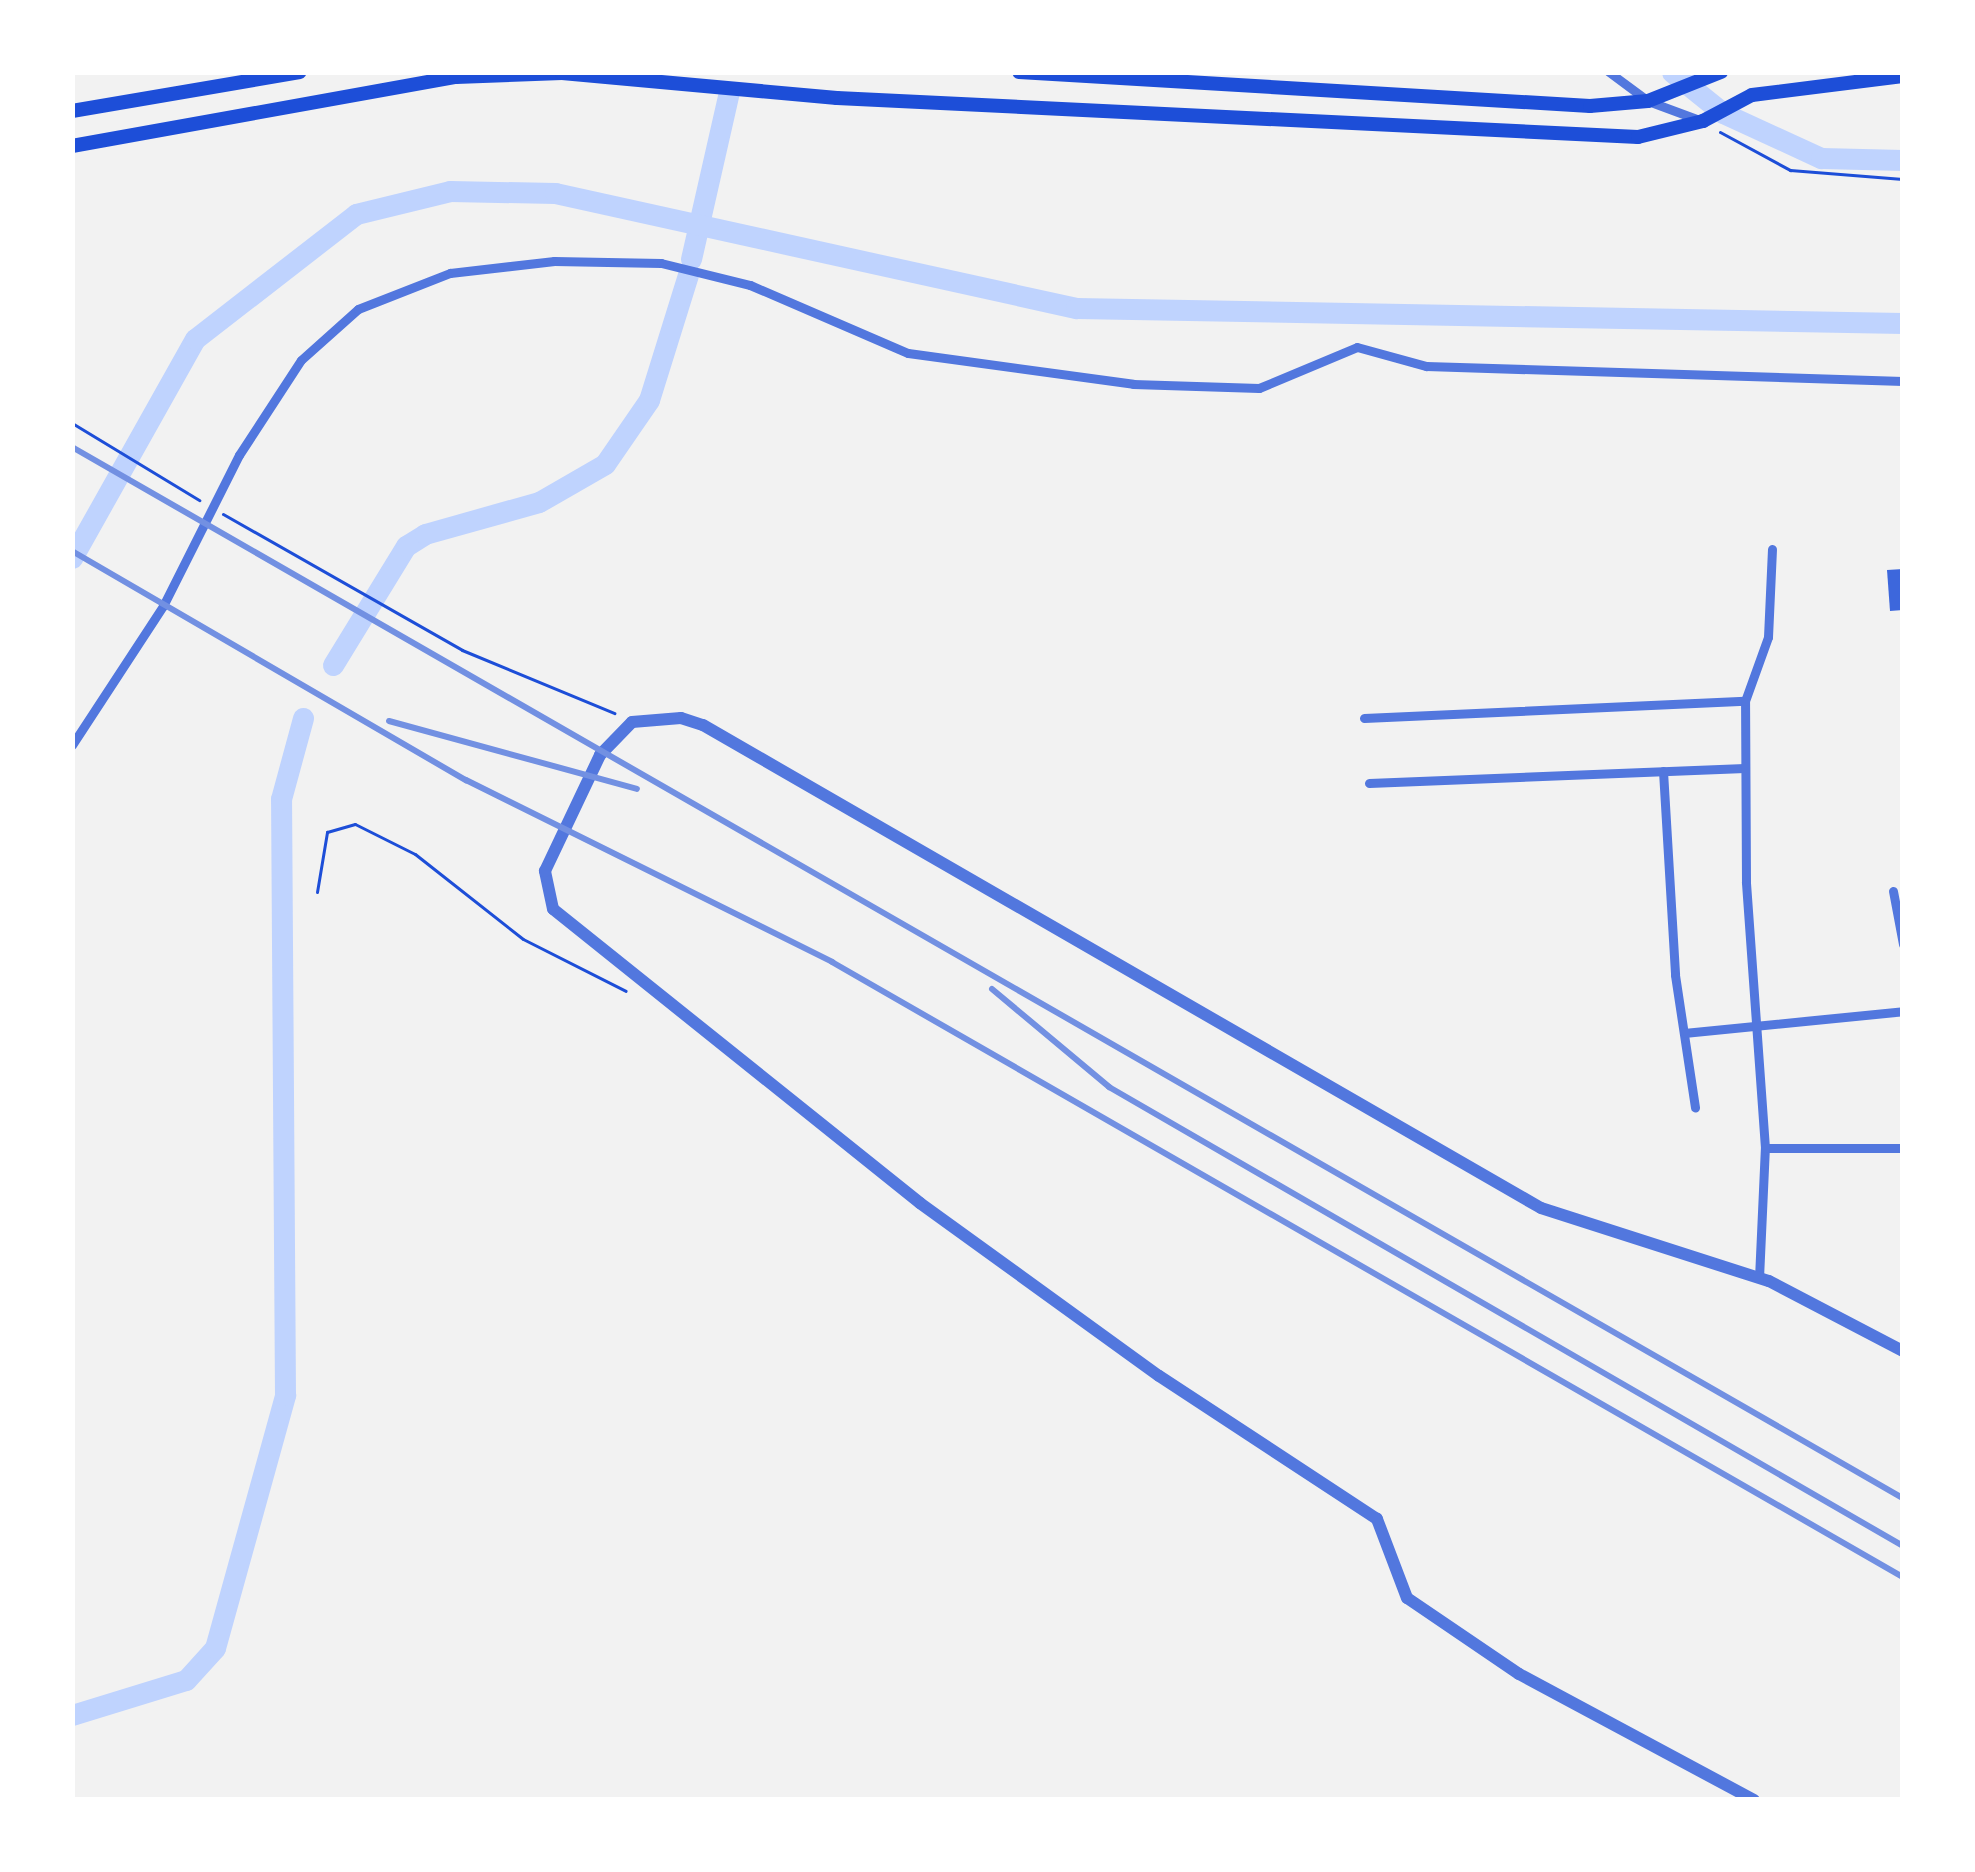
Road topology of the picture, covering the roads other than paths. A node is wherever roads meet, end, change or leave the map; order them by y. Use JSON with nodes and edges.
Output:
{"nodes":[{"id":1,"x":300,"y":72,"type":"edge"},
{"id":2,"x":1018,"y":72,"type":"edge"},
{"id":3,"x":1609,"y":72,"type":"edge"},
{"id":4,"x":1721,"y":72,"type":"edge"},
{"id":5,"x":1903,"y":76,"type":"edge"},
{"id":6,"x":1648,"y":100,"type":"junction"},
{"id":7,"x":72,"y":111,"type":"edge"},
{"id":8,"x":1707,"y":119,"type":"junction"},
{"id":9,"x":72,"y":146,"type":"edge"},
{"id":10,"x":1903,"y":381,"type":"edge"},
{"id":11,"x":1772,"y":549,"type":"dead end"},
{"id":12,"x":1745,"y":701,"type":"junction"},
{"id":13,"x":1364,"y":718,"type":"dead end"},
{"id":14,"x":72,"y":745,"type":"edge"},
{"id":15,"x":1745,"y":768,"type":"junction"},
{"id":16,"x":1663,"y":771,"type":"junction"},
{"id":17,"x":1369,"y":783,"type":"dead end"},
{"id":18,"x":1893,"y":891,"type":"dead end"},
{"id":19,"x":1903,"y":944,"type":"edge"},
{"id":20,"x":1903,"y":1010,"type":"edge"},
{"id":21,"x":1755,"y":1027,"type":"junction"},
{"id":22,"x":1684,"y":1034,"type":"junction"},
{"id":23,"x":1695,"y":1108,"type":"dead end"},
{"id":24,"x":1765,"y":1148,"type":"junction"},
{"id":25,"x":1903,"y":1148,"type":"edge"},
{"id":26,"x":1759,"y":1278,"type":"junction"},
{"id":27,"x":1903,"y":1351,"type":"edge"},
{"id":28,"x":1754,"y":1800,"type":"edge"}],
"edges":[{"from":1,"to":7,"type":"main road"},
{"from":2,"to":6,"type":"main road"},
{"from":3,"to":6,"type":"street"},
{"from":4,"to":6,"type":"main road"},
{"from":5,"to":8,"type":"main road"},
{"from":6,"to":8,"type":"street"},
{"from":8,"to":9,"type":"main road"},
{"from":10,"to":14,"type":"street"},
{"from":11,"to":12,"type":"street"},
{"from":12,"to":13,"type":"street"},
{"from":12,"to":15,"type":"street"},
{"from":15,"to":16,"type":"street"},
{"from":15,"to":21,"type":"street"},
{"from":16,"to":17,"type":"street"},
{"from":16,"to":22,"type":"street"},
{"from":18,"to":19,"type":"street"},
{"from":20,"to":21,"type":"street"},
{"from":21,"to":22,"type":"street"},
{"from":21,"to":24,"type":"street"},
{"from":22,"to":23,"type":"street"},
{"from":24,"to":25,"type":"street"},
{"from":24,"to":26,"type":"street"},
{"from":26,"to":27,"type":"street"},
{"from":26,"to":28,"type":"street"}]}
